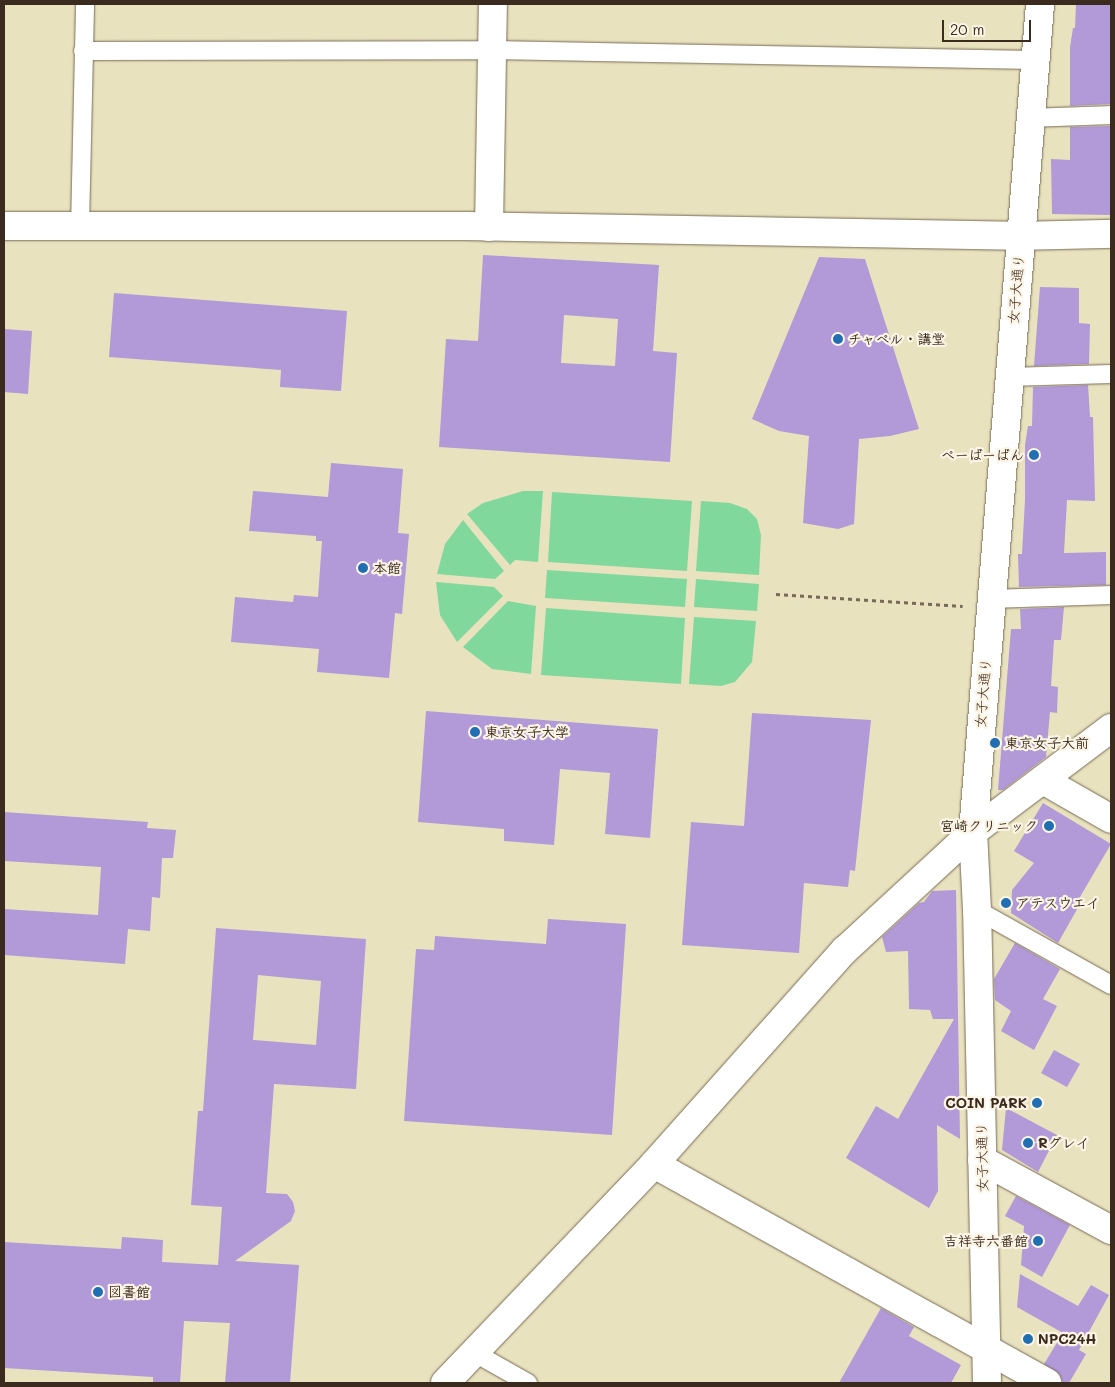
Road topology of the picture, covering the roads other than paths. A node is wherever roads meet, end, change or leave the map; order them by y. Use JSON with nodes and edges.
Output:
{"nodes":[{"id":1,"x":85,"y":4,"type":"edge"},
{"id":2,"x":493,"y":4,"type":"edge"},
{"id":3,"x":1040,"y":4,"type":"edge"},
{"id":4,"x":492,"y":50,"type":"junction"},
{"id":5,"x":83,"y":51,"type":"junction"},
{"id":6,"x":1035,"y":60,"type":"junction"},
{"id":7,"x":1111,"y":116,"type":"edge"},
{"id":8,"x":1030,"y":118,"type":"junction"},
{"id":9,"x":5,"y":226,"type":"edge"},
{"id":10,"x":80,"y":227,"type":"junction"},
{"id":11,"x":488,"y":227,"type":"junction"},
{"id":12,"x":1111,"y":234,"type":"edge"},
{"id":13,"x":1020,"y":236,"type":"junction"},
{"id":14,"x":1111,"y":374,"type":"edge"},
{"id":15,"x":1008,"y":378,"type":"junction"},
{"id":16,"x":1111,"y":595,"type":"edge"},
{"id":17,"x":992,"y":599,"type":"junction"},
{"id":18,"x":1111,"y":728,"type":"edge"},
{"id":19,"x":1043,"y":780,"type":"junction"},
{"id":20,"x":1111,"y":819,"type":"edge"},
{"id":21,"x":973,"y":832,"type":"junction"},
{"id":22,"x":977,"y":910,"type":"junction"},
{"id":23,"x":1111,"y":985,"type":"edge"},
{"id":24,"x":982,"y":1160,"type":"junction"},
{"id":25,"x":654,"y":1164,"type":"junction"},
{"id":26,"x":1111,"y":1230,"type":"edge"},
{"id":27,"x":987,"y":1349,"type":"junction"},
{"id":28,"x":475,"y":1353,"type":"junction"},
{"id":29,"x":445,"y":1383,"type":"edge"},
{"id":30,"x":528,"y":1383,"type":"edge"},
{"id":31,"x":987,"y":1383,"type":"edge"},
{"id":32,"x":1047,"y":1383,"type":"edge"}],
"edges":[{"from":1,"to":5,"type":"lane"},
{"from":2,"to":4,"type":"street"},
{"from":3,"to":6,"type":"street","name":"女子大通り"},
{"from":4,"to":5,"type":"lane"},
{"from":4,"to":6,"type":"lane"},
{"from":4,"to":11,"type":"street"},
{"from":5,"to":10,"type":"lane"},
{"from":6,"to":8,"type":"street","name":"女子大通り"},
{"from":7,"to":8,"type":"lane"},
{"from":8,"to":13,"type":"street","name":"女子大通り"},
{"from":9,"to":10,"type":"street"},
{"from":10,"to":11,"type":"street"},
{"from":11,"to":13,"type":"street"},
{"from":12,"to":13,"type":"street"},
{"from":13,"to":15,"type":"street","name":"女子大通り"},
{"from":14,"to":15,"type":"lane"},
{"from":15,"to":17,"type":"street","name":"女子大通り"},
{"from":16,"to":17,"type":"lane"},
{"from":17,"to":21,"type":"street","name":"女子大通り"},
{"from":18,"to":19,"type":"street"},
{"from":19,"to":20,"type":"street"},
{"from":19,"to":21,"type":"street"},
{"from":21,"to":22,"type":"street","name":"女子大通り"},
{"from":21,"to":25,"type":"street"},
{"from":22,"to":23,"type":"lane"},
{"from":22,"to":24,"type":"street","name":"女子大通り"},
{"from":24,"to":26,"type":"street"},
{"from":24,"to":27,"type":"street","name":"女子大通り"},
{"from":25,"to":27,"type":"street"},
{"from":25,"to":28,"type":"street"},
{"from":27,"to":31,"type":"street","name":"女子大通り"},
{"from":27,"to":32,"type":"street"},
{"from":28,"to":29,"type":"street"},
{"from":28,"to":30,"type":"lane"}]}
